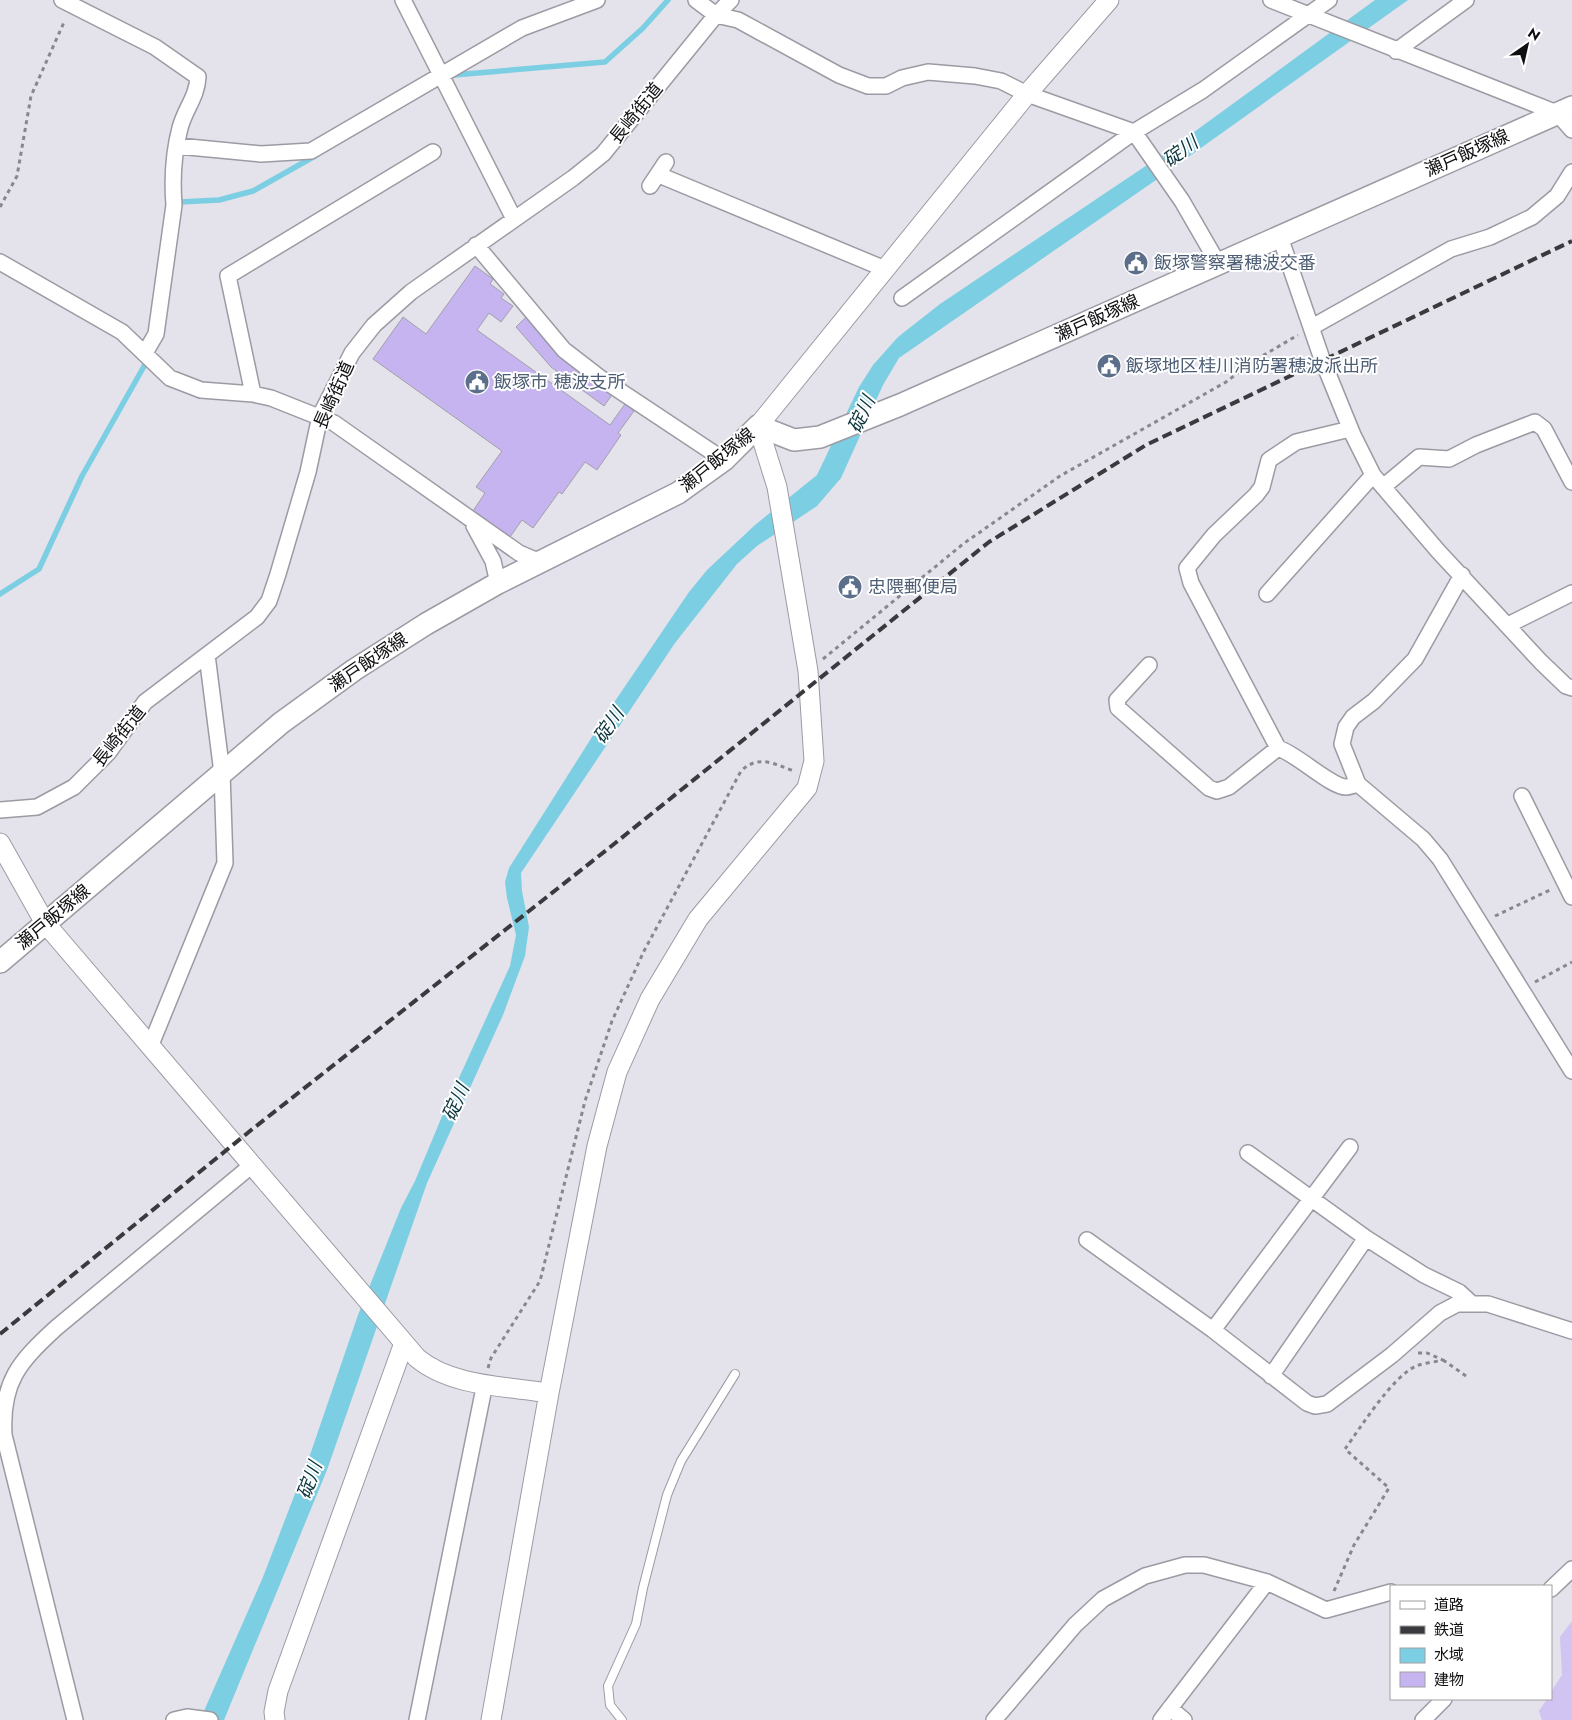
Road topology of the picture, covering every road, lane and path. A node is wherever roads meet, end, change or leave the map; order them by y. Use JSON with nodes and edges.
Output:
{"nodes":[{"id":1,"x":403,"y":0,"type":"edge"},
{"id":2,"x":597,"y":0,"type":"edge"},
{"id":3,"x":696,"y":0,"type":"edge"},
{"id":4,"x":731,"y":0,"type":"edge"},
{"id":5,"x":1109,"y":0,"type":"edge"},
{"id":6,"x":1271,"y":0,"type":"edge"},
{"id":7,"x":1329,"y":0,"type":"edge"},
{"id":8,"x":1466,"y":0,"type":"edge"},
{"id":9,"x":66,"y":3,"type":"edge"},
{"id":10,"x":716,"y":15,"type":"junction"},
{"id":11,"x":1312,"y":18,"type":"junction"},
{"id":12,"x":1392,"y":49,"type":"junction"},
{"id":13,"x":441,"y":77,"type":"junction"},
{"id":14,"x":1027,"y":94,"type":"junction"},
{"id":15,"x":1565,"y":110,"type":"edge"},
{"id":16,"x":1572,"y":130,"type":"edge"},
{"id":17,"x":1136,"y":135,"type":"junction"},
{"id":18,"x":178,"y":146,"type":"junction"},
{"id":19,"x":433,"y":152,"type":"dead end"},
{"id":20,"x":1572,"y":172,"type":"edge"},
{"id":21,"x":659,"y":174,"type":"dead end"},
{"id":22,"x":0,"y":206,"type":"edge"},
{"id":23,"x":514,"y":219,"type":"junction"},
{"id":24,"x":1280,"y":237,"type":"junction"},
{"id":25,"x":476,"y":245,"type":"junction"},
{"id":26,"x":0,"y":262,"type":"edge"},
{"id":27,"x":1219,"y":265,"type":"junction"},
{"id":28,"x":885,"y":269,"type":"junction"},
{"id":29,"x":902,"y":298,"type":"dead end"},
{"id":30,"x":1312,"y":328,"type":"junction"},
{"id":31,"x":145,"y":353,"type":"junction"},
{"id":32,"x":253,"y":394,"type":"junction"},
{"id":33,"x":320,"y":416,"type":"junction"},
{"id":34,"x":758,"y":426,"type":"junction"},
{"id":35,"x":1350,"y":429,"type":"junction"},
{"id":36,"x":724,"y":460,"type":"junction"},
{"id":37,"x":1378,"y":481,"type":"junction"},
{"id":38,"x":1572,"y":482,"type":"edge"},
{"id":39,"x":470,"y":520,"type":"junction"},
{"id":40,"x":544,"y":560,"type":"junction"},
{"id":41,"x":1462,"y":575,"type":"junction"},
{"id":42,"x":498,"y":583,"type":"junction"},
{"id":43,"x":1572,"y":593,"type":"edge"},
{"id":44,"x":1267,"y":594,"type":"dead end"},
{"id":45,"x":1508,"y":625,"type":"junction"},
{"id":46,"x":207,"y":655,"type":"junction"},
{"id":47,"x":1149,"y":665,"type":"dead end"},
{"id":48,"x":808,"y":672,"type":"junction"},
{"id":49,"x":1572,"y":688,"type":"edge"},
{"id":50,"x":1278,"y":748,"type":"junction"},
{"id":51,"x":222,"y":773,"type":"junction"},
{"id":52,"x":1358,"y":784,"type":"junction"},
{"id":53,"x":1522,"y":796,"type":"dead end"},
{"id":54,"x":0,"y":810,"type":"edge"},
{"id":55,"x":0,"y":843,"type":"edge"},
{"id":56,"x":1568,"y":890,"type":"edge"},
{"id":57,"x":45,"y":923,"type":"junction"},
{"id":58,"x":1480,"y":923,"type":"junction"},
{"id":59,"x":0,"y":962,"type":"edge"},
{"id":60,"x":1572,"y":962,"type":"edge"},
{"id":61,"x":1522,"y":988,"type":"junction"},
{"id":62,"x":150,"y":1047,"type":"junction"},
{"id":63,"x":1572,"y":1071,"type":"edge"},
{"id":64,"x":1350,"y":1147,"type":"dead end"},
{"id":65,"x":1248,"y":1153,"type":"dead end"},
{"id":66,"x":251,"y":1166,"type":"junction"},
{"id":67,"x":1312,"y":1197,"type":"junction"},
{"id":68,"x":1366,"y":1238,"type":"junction"},
{"id":69,"x":1086,"y":1240,"type":"dead end"},
{"id":70,"x":1471,"y":1303,"type":"junction"},
{"id":71,"x":1214,"y":1330,"type":"junction"},
{"id":72,"x":1572,"y":1331,"type":"edge"},
{"id":73,"x":404,"y":1343,"type":"junction"},
{"id":74,"x":1392,"y":1355,"type":"junction"},
{"id":75,"x":1443,"y":1360,"type":"junction"},
{"id":76,"x":735,"y":1374,"type":"dead end"},
{"id":77,"x":1271,"y":1376,"type":"junction"},
{"id":78,"x":1469,"y":1378,"type":"dead end"},
{"id":79,"x":485,"y":1383,"type":"junction"},
{"id":80,"x":549,"y":1393,"type":"junction"},
{"id":81,"x":1572,"y":1569,"type":"edge"},
{"id":82,"x":1266,"y":1582,"type":"junction"},
{"id":83,"x":1552,"y":1588,"type":"edge"},
{"id":84,"x":1390,"y":1592,"type":"edge"},
{"id":85,"x":1326,"y":1610,"type":"junction"},
{"id":86,"x":1443,"y":1700,"type":"edge"},
{"id":87,"x":1166,"y":1714,"type":"edge"},
{"id":88,"x":181,"y":1719,"type":"edge"},
{"id":89,"x":75,"y":1720,"type":"edge"},
{"id":90,"x":210,"y":1720,"type":"edge"},
{"id":91,"x":275,"y":1720,"type":"edge"},
{"id":92,"x":417,"y":1720,"type":"edge"},
{"id":93,"x":491,"y":1720,"type":"edge"},
{"id":94,"x":622,"y":1720,"type":"edge"},
{"id":95,"x":994,"y":1720,"type":"edge"},
{"id":96,"x":1184,"y":1720,"type":"edge"},
{"id":97,"x":1423,"y":1720,"type":"edge"}],
"edges":[{"from":1,"to":13,"type":"street"},
{"from":2,"to":13,"type":"street"},
{"from":3,"to":10,"type":"street"},
{"from":4,"to":10,"type":"street","name":"長崎街道"},
{"from":5,"to":14,"type":"street"},
{"from":6,"to":11,"type":"street"},
{"from":7,"to":11,"type":"street"},
{"from":8,"to":12,"type":"street"},
{"from":9,"to":18,"type":"street"},
{"from":9,"to":22,"type":"path"},
{"from":10,"to":14,"type":"street"},
{"from":10,"to":23,"type":"street","name":"長崎街道"},
{"from":11,"to":12,"type":"street"},
{"from":11,"to":17,"type":"street"},
{"from":12,"to":15,"type":"street"},
{"from":13,"to":18,"type":"street"},
{"from":13,"to":23,"type":"street"},
{"from":14,"to":17,"type":"street"},
{"from":14,"to":28,"type":"street"},
{"from":15,"to":16,"type":"street"},
{"from":15,"to":24,"type":"main road","name":"瀬戸飯塚線"},
{"from":17,"to":27,"type":"street"},
{"from":17,"to":29,"type":"street"},
{"from":18,"to":31,"type":"street"},
{"from":19,"to":32,"type":"street"},
{"from":20,"to":30,"type":"street"},
{"from":21,"to":28,"type":"street"},
{"from":23,"to":25,"type":"street","name":"長崎街道"},
{"from":24,"to":27,"type":"main road","name":"瀬戸飯塚線"},
{"from":24,"to":30,"type":"street"},
{"from":25,"to":33,"type":"street","name":"長崎街道"},
{"from":25,"to":36,"type":"street"},
{"from":26,"to":31,"type":"street"},
{"from":27,"to":34,"type":"main road","name":"瀬戸飯塚線"},
{"from":28,"to":34,"type":"street"},
{"from":30,"to":35,"type":"street"},
{"from":30,"to":48,"type":"path"},
{"from":31,"to":32,"type":"street"},
{"from":32,"to":33,"type":"street"},
{"from":33,"to":39,"type":"street"},
{"from":33,"to":46,"type":"street","name":"長崎街道"},
{"from":34,"to":36,"type":"main road","name":"瀬戸飯塚線"},
{"from":34,"to":48,"type":"street"},
{"from":35,"to":37,"type":"street"},
{"from":35,"to":50,"type":"street"},
{"from":36,"to":40,"type":"main road","name":"瀬戸飯塚線"},
{"from":37,"to":38,"type":"street"},
{"from":37,"to":41,"type":"street"},
{"from":37,"to":44,"type":"street"},
{"from":39,"to":40,"type":"street"},
{"from":39,"to":42,"type":"street"},
{"from":40,"to":42,"type":"main road","name":"瀬戸飯塚線"},
{"from":41,"to":45,"type":"street"},
{"from":41,"to":52,"type":"street"},
{"from":42,"to":51,"type":"main road","name":"瀬戸飯塚線"},
{"from":43,"to":45,"type":"street"},
{"from":45,"to":49,"type":"street"},
{"from":46,"to":51,"type":"street"},
{"from":46,"to":54,"type":"street","name":"長崎街道"},
{"from":47,"to":50,"type":"street"},
{"from":48,"to":80,"type":"street"},
{"from":50,"to":52,"type":"street"},
{"from":51,"to":57,"type":"main road","name":"瀬戸飯塚線"},
{"from":51,"to":62,"type":"street"},
{"from":52,"to":58,"type":"street"},
{"from":53,"to":56,"type":"street"},
{"from":55,"to":57,"type":"street"},
{"from":56,"to":58,"type":"path"},
{"from":57,"to":59,"type":"main road","name":"瀬戸飯塚線"},
{"from":57,"to":62,"type":"street"},
{"from":58,"to":61,"type":"street"},
{"from":60,"to":61,"type":"path"},
{"from":61,"to":63,"type":"street"},
{"from":62,"to":66,"type":"street"},
{"from":64,"to":67,"type":"street"},
{"from":65,"to":67,"type":"street"},
{"from":66,"to":73,"type":"street"},
{"from":66,"to":89,"type":"street"},
{"from":67,"to":68,"type":"street"},
{"from":67,"to":71,"type":"street"},
{"from":68,"to":70,"type":"street"},
{"from":68,"to":77,"type":"street"},
{"from":69,"to":71,"type":"street"},
{"from":70,"to":72,"type":"street"},
{"from":70,"to":74,"type":"street"},
{"from":71,"to":77,"type":"street"},
{"from":73,"to":79,"type":"street"},
{"from":73,"to":91,"type":"street"},
{"from":74,"to":75,"type":"path"},
{"from":74,"to":77,"type":"street"},
{"from":75,"to":78,"type":"path"},
{"from":75,"to":85,"type":"path"},
{"from":76,"to":94,"type":"lane"},
{"from":79,"to":80,"type":"street"},
{"from":79,"to":92,"type":"street"},
{"from":80,"to":93,"type":"street"},
{"from":81,"to":83,"type":"street"},
{"from":82,"to":85,"type":"street"},
{"from":82,"to":87,"type":"street"},
{"from":82,"to":95,"type":"street"},
{"from":84,"to":85,"type":"street"},
{"from":86,"to":97,"type":"street"},
{"from":87,"to":96,"type":"street"},
{"from":88,"to":90,"type":"street"}]}
